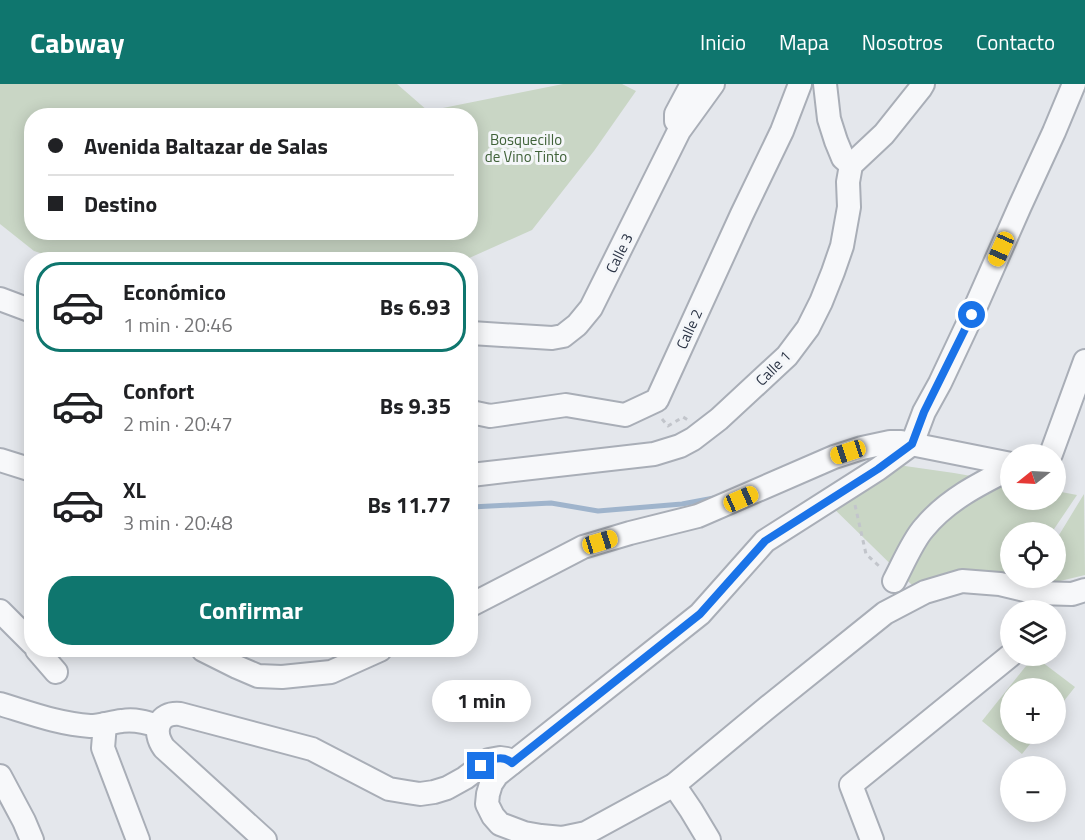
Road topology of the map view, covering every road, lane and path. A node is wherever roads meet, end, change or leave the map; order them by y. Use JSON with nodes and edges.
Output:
{"nodes":[{"id":1,"x":692,"y":84,"type":"edge"},
{"id":2,"x":712,"y":84,"type":"edge"},
{"id":3,"x":801,"y":84,"type":"edge"},
{"id":4,"x":825,"y":84,"type":"edge"},
{"id":5,"x":922,"y":84,"type":"edge"},
{"id":6,"x":1074,"y":84,"type":"edge"},
{"id":7,"x":679,"y":131,"type":"junction"},
{"id":8,"x":851,"y":165,"type":"junction"},
{"id":9,"x":0,"y":299,"type":"edge"},
{"id":10,"x":24,"y":308,"type":"edge"},
{"id":11,"x":478,"y":333,"type":"edge"},
{"id":12,"x":1085,"y":362,"type":"edge"},
{"id":13,"x":651,"y":403,"type":"junction"},
{"id":14,"x":478,"y":413,"type":"edge"},
{"id":15,"x":701,"y":432,"type":"junction"},
{"id":16,"x":912,"y":444,"type":"junction"},
{"id":17,"x":1055,"y":444,"type":"edge"},
{"id":18,"x":0,"y":460,"type":"edge"},
{"id":19,"x":1000,"y":464,"type":"edge"},
{"id":20,"x":24,"y":468,"type":"edge"},
{"id":21,"x":1000,"y":472,"type":"edge"},
{"id":22,"x":478,"y":474,"type":"edge"},
{"id":23,"x":850,"y":486,"type":"junction"},
{"id":24,"x":894,"y":580,"type":"joint"},
{"id":25,"x":1085,"y":590,"type":"edge"},
{"id":26,"x":478,"y":601,"type":"edge"},
{"id":27,"x":0,"y":611,"type":"edge"},
{"id":28,"x":17,"y":637,"type":"edge"},
{"id":29,"x":43,"y":657,"type":"edge"},
{"id":30,"x":214,"y":657,"type":"edge"},
{"id":31,"x":364,"y":657,"type":"edge"},
{"id":32,"x":1000,"y":664,"type":"edge"},
{"id":33,"x":56,"y":672,"type":"dead end"},
{"id":34,"x":0,"y":704,"type":"edge"},
{"id":35,"x":105,"y":724,"type":"junction"},
{"id":36,"x":158,"y":726,"type":"junction"},
{"id":37,"x":512,"y":763,"type":"junction"},
{"id":38,"x":0,"y":776,"type":"edge"},
{"id":39,"x":674,"y":785,"type":"junction"},
{"id":40,"x":262,"y":839,"type":"edge"},
{"id":41,"x":32,"y":840,"type":"edge"},
{"id":42,"x":138,"y":840,"type":"edge"},
{"id":43,"x":709,"y":840,"type":"edge"},
{"id":44,"x":872,"y":840,"type":"edge"}],
"edges":[{"from":1,"to":7,"type":"street"},
{"from":2,"to":7,"type":"street","name":"Calle 3"},
{"from":3,"to":13,"type":"street","name":"Calle 2"},
{"from":4,"to":8,"type":"street"},
{"from":5,"to":8,"type":"street"},
{"from":6,"to":16,"type":"street"},
{"from":7,"to":11,"type":"street","name":"Calle 3"},
{"from":8,"to":15,"type":"street","name":"Calle 1"},
{"from":9,"to":10,"type":"street"},
{"from":12,"to":17,"type":"street"},
{"from":13,"to":14,"type":"street"},
{"from":13,"to":15,"type":"path"},
{"from":15,"to":22,"type":"street","name":"Calle 1"},
{"from":16,"to":19,"type":"street"},
{"from":16,"to":23,"type":"street"},
{"from":16,"to":26,"type":"street"},
{"from":18,"to":20,"type":"street"},
{"from":21,"to":24,"type":"street"},
{"from":23,"to":24,"type":"path"},
{"from":23,"to":37,"type":"street"},
{"from":25,"to":39,"type":"street"},
{"from":27,"to":28,"type":"street"},
{"from":29,"to":33,"type":"street"},
{"from":30,"to":31,"type":"street"},
{"from":32,"to":44,"type":"street"},
{"from":34,"to":35,"type":"street"},
{"from":35,"to":36,"type":"street"},
{"from":35,"to":42,"type":"street"},
{"from":36,"to":37,"type":"street"},
{"from":36,"to":40,"type":"street"},
{"from":37,"to":39,"type":"street"},
{"from":38,"to":41,"type":"street"},
{"from":39,"to":43,"type":"street"}]}
